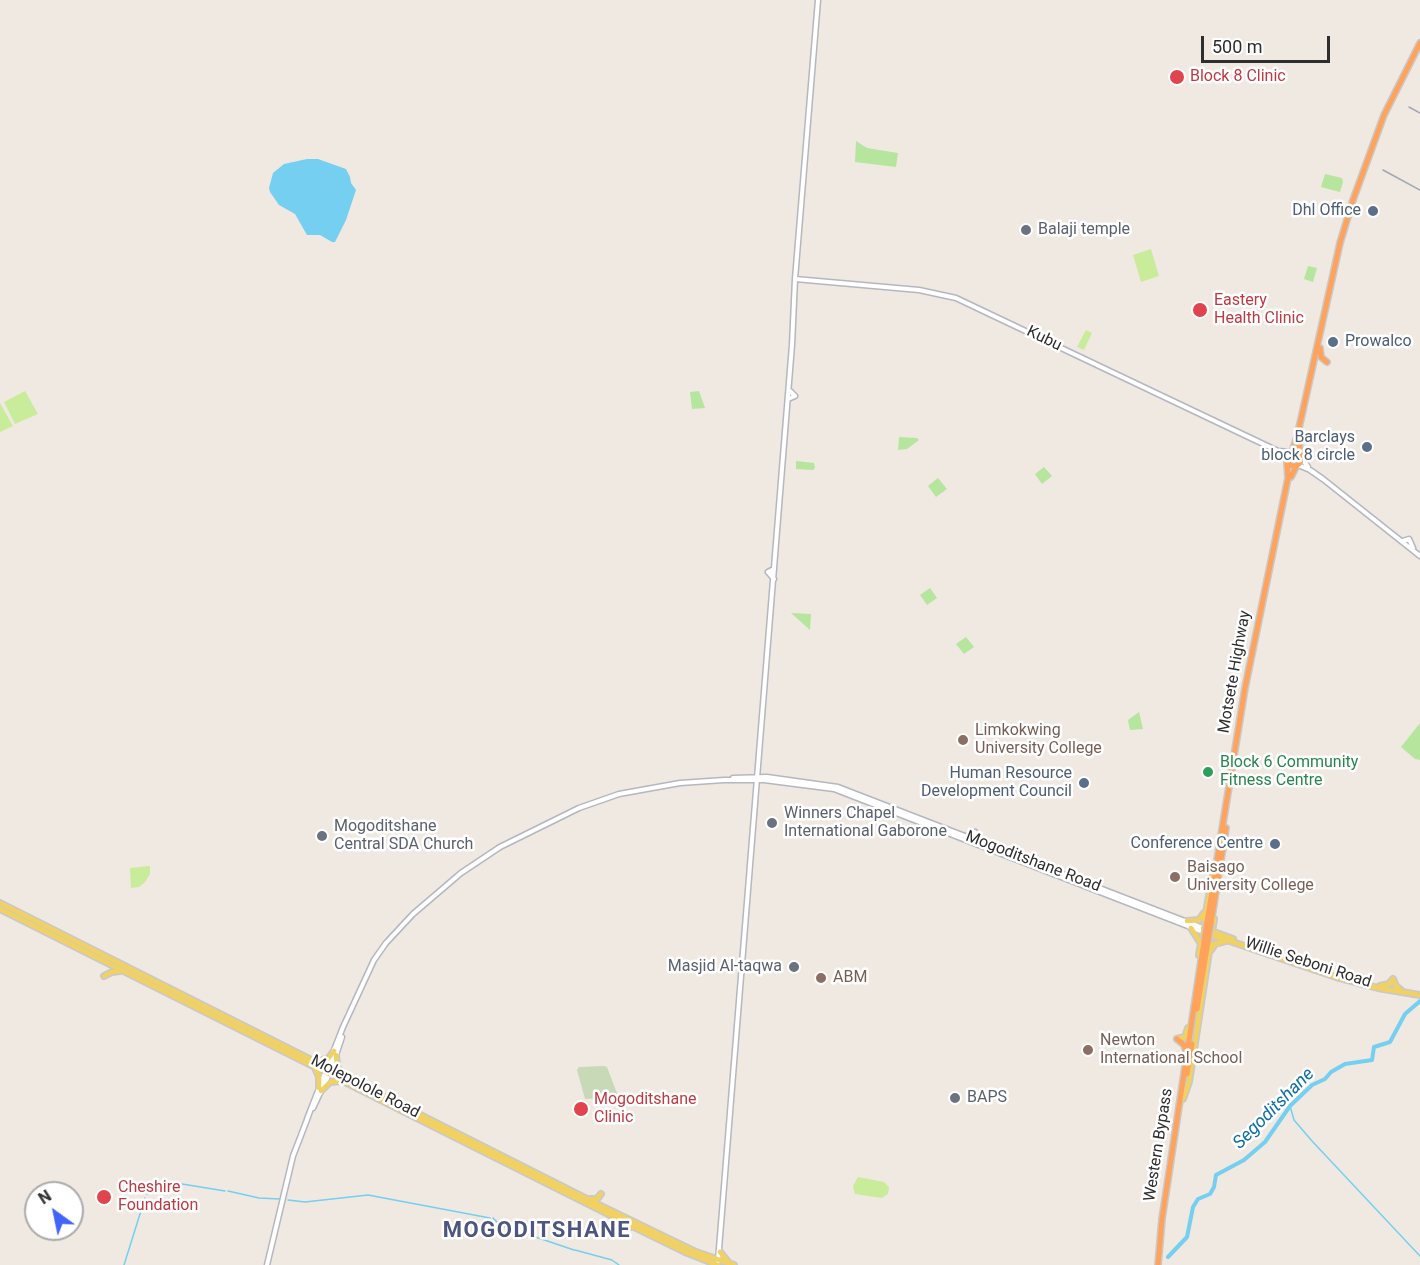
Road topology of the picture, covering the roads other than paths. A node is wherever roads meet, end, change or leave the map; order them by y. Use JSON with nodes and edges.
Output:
{"nodes":[{"id":1,"x":818,"y":0,"type":"edge"},
{"id":2,"x":1420,"y":43,"type":"edge"},
{"id":3,"x":1420,"y":49,"type":"edge"},
{"id":4,"x":795,"y":279,"type":"junction"},
{"id":5,"x":801,"y":280,"type":"junction"},
{"id":6,"x":794,"y":285,"type":"junction"},
{"id":7,"x":1320,"y":348,"type":"junction"},
{"id":8,"x":1316,"y":368,"type":"junction"},
{"id":9,"x":1278,"y":451,"type":"junction"},
{"id":10,"x":1291,"y":452,"type":"junction"},
{"id":11,"x":1300,"y":455,"type":"junction"},
{"id":12,"x":1287,"y":462,"type":"junction"},
{"id":13,"x":1297,"y":465,"type":"junction"},
{"id":14,"x":1310,"y":470,"type":"junction"},
{"id":15,"x":1342,"y":493,"type":"junction"},
{"id":16,"x":1420,"y":555,"type":"edge"},
{"id":17,"x":758,"y":770,"type":"junction"},
{"id":18,"x":750,"y":778,"type":"junction"},
{"id":19,"x":765,"y":779,"type":"junction"},
{"id":20,"x":757,"y":781,"type":"junction"},
{"id":21,"x":1221,"y":834,"type":"junction"},
{"id":22,"x":1080,"y":884,"type":"junction"},
{"id":23,"x":1073,"y":886,"type":"dead end"},
{"id":24,"x":0,"y":903,"type":"edge"},
{"id":25,"x":0,"y":909,"type":"edge"},
{"id":26,"x":1206,"y":909,"type":"junction"},
{"id":27,"x":41,"y":917,"type":"dead end"},
{"id":28,"x":1187,"y":921,"type":"junction"},
{"id":29,"x":1211,"y":921,"type":"junction"},
{"id":30,"x":46,"y":926,"type":"junction"},
{"id":31,"x":1191,"y":928,"type":"junction"},
{"id":32,"x":1203,"y":930,"type":"junction"},
{"id":33,"x":1212,"y":934,"type":"junction"},
{"id":34,"x":1227,"y":939,"type":"junction"},
{"id":35,"x":1204,"y":943,"type":"junction"},
{"id":36,"x":1209,"y":956,"type":"junction"},
{"id":37,"x":101,"y":960,"type":"junction"},
{"id":38,"x":125,"y":972,"type":"junction"},
{"id":39,"x":1380,"y":986,"type":"junction"},
{"id":40,"x":1401,"y":990,"type":"junction"},
{"id":41,"x":1417,"y":994,"type":"edge"},
{"id":42,"x":1191,"y":1011,"type":"junction"},
{"id":43,"x":1191,"y":1029,"type":"junction"},
{"id":44,"x":1177,"y":1039,"type":"joint"},
{"id":45,"x":335,"y":1053,"type":"junction"},
{"id":46,"x":1186,"y":1056,"type":"junction"},
{"id":47,"x":314,"y":1064,"type":"junction"},
{"id":48,"x":328,"y":1071,"type":"junction"},
{"id":49,"x":344,"y":1079,"type":"junction"},
{"id":50,"x":320,"y":1089,"type":"junction"},
{"id":51,"x":362,"y":1090,"type":"junction"},
{"id":52,"x":366,"y":1097,"type":"dead end"},
{"id":53,"x":1184,"y":1099,"type":"junction"},
{"id":54,"x":468,"y":1144,"type":"junction"},
{"id":55,"x":473,"y":1150,"type":"dead end"},
{"id":56,"x":528,"y":1169,"type":"junction"},
{"id":57,"x":551,"y":1176,"type":"dead end"},
{"id":58,"x":535,"y":1177,"type":"junction"},
{"id":59,"x":554,"y":1182,"type":"junction"},
{"id":60,"x":601,"y":1194,"type":"dead end"},
{"id":61,"x":588,"y":1199,"type":"junction"},
{"id":62,"x":634,"y":1227,"type":"junction"},
{"id":63,"x":618,"y":1233,"type":"dead end"},
{"id":64,"x":719,"y":1250,"type":"junction"},
{"id":65,"x":705,"y":1256,"type":"junction"},
{"id":66,"x":717,"y":1263,"type":"edge"},
{"id":67,"x":267,"y":1265,"type":"edge"},
{"id":68,"x":732,"y":1265,"type":"edge"},
{"id":69,"x":1159,"y":1265,"type":"edge"}],
"edges":[{"from":1,"to":4,"type":"main road"},
{"from":2,"to":10,"type":"highway"},
{"from":3,"to":7,"type":"highway"},
{"from":4,"to":5,"type":"main road","name":"Kubu"},
{"from":4,"to":6,"type":"main road"},
{"from":5,"to":6,"type":"main road"},
{"from":5,"to":9,"type":"main road","name":"Kubu"},
{"from":6,"to":17,"type":"main road"},
{"from":7,"to":8,"type":"highway"},
{"from":7,"to":8,"type":"highway"},
{"from":8,"to":11,"type":"highway"},
{"from":9,"to":10,"type":"main road","name":"Kubu"},
{"from":9,"to":12,"type":"main road","name":"Kubu"},
{"from":10,"to":11,"type":"highway"},
{"from":10,"to":12,"type":"highway"},
{"from":11,"to":13,"type":"highway"},
{"from":11,"to":14,"type":"main road"},
{"from":12,"to":13,"type":"highway"},
{"from":12,"to":21,"type":"highway","name":"Motsete Highway"},
{"from":13,"to":14,"type":"main road"},
{"from":13,"to":29,"type":"highway","name":"Motsete Highway"},
{"from":14,"to":15,"type":"main road"},
{"from":15,"to":16,"type":"main road"},
{"from":15,"to":16,"type":"main road"},
{"from":17,"to":18,"type":"main road"},
{"from":17,"to":19,"type":"main road"},
{"from":17,"to":20,"type":"main road"},
{"from":18,"to":20,"type":"main road","name":"Mogoditshane Road"},
{"from":18,"to":20,"type":"main road"},
{"from":18,"to":45,"type":"main road","name":"Mogoditshane Road"},
{"from":19,"to":20,"type":"main road","name":"Mogoditshane Road"},
{"from":19,"to":20,"type":"main road"},
{"from":19,"to":22,"type":"main road","name":"Mogoditshane Road"},
{"from":19,"to":28,"type":"main road","name":"Mogoditshane Road"},
{"from":20,"to":64,"type":"main road"},
{"from":21,"to":26,"type":"main road"},
{"from":21,"to":29,"type":"highway","name":"Motsete Highway"},
{"from":22,"to":23,"type":"main road"},
{"from":22,"to":31,"type":"main road","name":"Mogoditshane Road"},
{"from":24,"to":30,"type":"main road","name":"Molepolole Road"},
{"from":25,"to":37,"type":"main road","name":"Molepolole Road"},
{"from":26,"to":28,"type":"main road"},
{"from":26,"to":32,"type":"main road"},
{"from":27,"to":30,"type":"main road"},
{"from":28,"to":32,"type":"main road","name":"Mogoditshane Road"},
{"from":29,"to":33,"type":"main road"},
{"from":29,"to":34,"type":"main road"},
{"from":29,"to":35,"type":"highway","name":"Western Bypass","bridge":true},
{"from":30,"to":47,"type":"main road","name":"Molepolole Road"},
{"from":31,"to":32,"type":"main road","name":"Mogoditshane Road"},
{"from":31,"to":35,"type":"main road"},
{"from":32,"to":33,"type":"main road","name":"Willie Seboni Road"},
{"from":32,"to":35,"type":"main road"},
{"from":33,"to":34,"type":"main road","name":"Willie Seboni Road"},
{"from":33,"to":36,"type":"main road"},
{"from":34,"to":36,"type":"main road"},
{"from":34,"to":39,"type":"main road","name":"Willie Seboni Road"},
{"from":34,"to":41,"type":"main road","name":"Willie Seboni Road"},
{"from":35,"to":42,"type":"main road"},
{"from":35,"to":43,"type":"highway","name":"Western Bypass"},
{"from":35,"to":53,"type":"highway","name":"Western Bypass"},
{"from":36,"to":53,"type":"main road"},
{"from":37,"to":38,"type":"main road","name":"Molepolole Road"},
{"from":37,"to":38,"type":"main road"},
{"from":38,"to":47,"type":"main road","name":"Molepolole Road"},
{"from":39,"to":40,"type":"main road","name":"Willie Seboni Road"},
{"from":39,"to":40,"type":"main road"},
{"from":40,"to":41,"type":"main road","name":"Willie Seboni Road"},
{"from":42,"to":43,"type":"main road"},
{"from":42,"to":44,"type":"main road"},
{"from":43,"to":46,"type":"highway","name":"Western Bypass"},
{"from":44,"to":46,"type":"highway"},
{"from":45,"to":47,"type":"main road"},
{"from":45,"to":48,"type":"main road"},
{"from":45,"to":49,"type":"main road"},
{"from":46,"to":69,"type":"highway","name":"Western Bypass"},
{"from":47,"to":48,"type":"main road","name":"Molepolole Road"},
{"from":47,"to":50,"type":"main road"},
{"from":48,"to":49,"type":"main road","name":"Molepolole Road"},
{"from":48,"to":50,"type":"main road"},
{"from":49,"to":50,"type":"main road"},
{"from":49,"to":51,"type":"main road","name":"Molepolole Road"},
{"from":49,"to":56,"type":"main road","name":"Molepolole Road"},
{"from":50,"to":67,"type":"main road"},
{"from":51,"to":52,"type":"main road"},
{"from":51,"to":54,"type":"main road","name":"Molepolole Road"},
{"from":53,"to":69,"type":"highway","name":"Western Bypass"},
{"from":54,"to":55,"type":"main road"},
{"from":54,"to":58,"type":"main road","name":"Molepolole Road"},
{"from":56,"to":58,"type":"main road"},
{"from":56,"to":59,"type":"main road","name":"Molepolole Road"},
{"from":57,"to":59,"type":"main road"},
{"from":58,"to":62,"type":"main road","name":"Molepolole Road"},
{"from":59,"to":61,"type":"main road","name":"Molepolole Road"},
{"from":60,"to":61,"type":"main road"},
{"from":61,"to":65,"type":"main road","name":"Molepolole Road"},
{"from":62,"to":63,"type":"main road"},
{"from":62,"to":66,"type":"main road","name":"Molepolole Road"},
{"from":64,"to":65,"type":"main road"},
{"from":64,"to":66,"type":"main road"},
{"from":64,"to":68,"type":"main road"},
{"from":65,"to":66,"type":"main road","name":"Molepolole Road"},
{"from":66,"to":68,"type":"main road","name":"Molepolole Road"}]}
